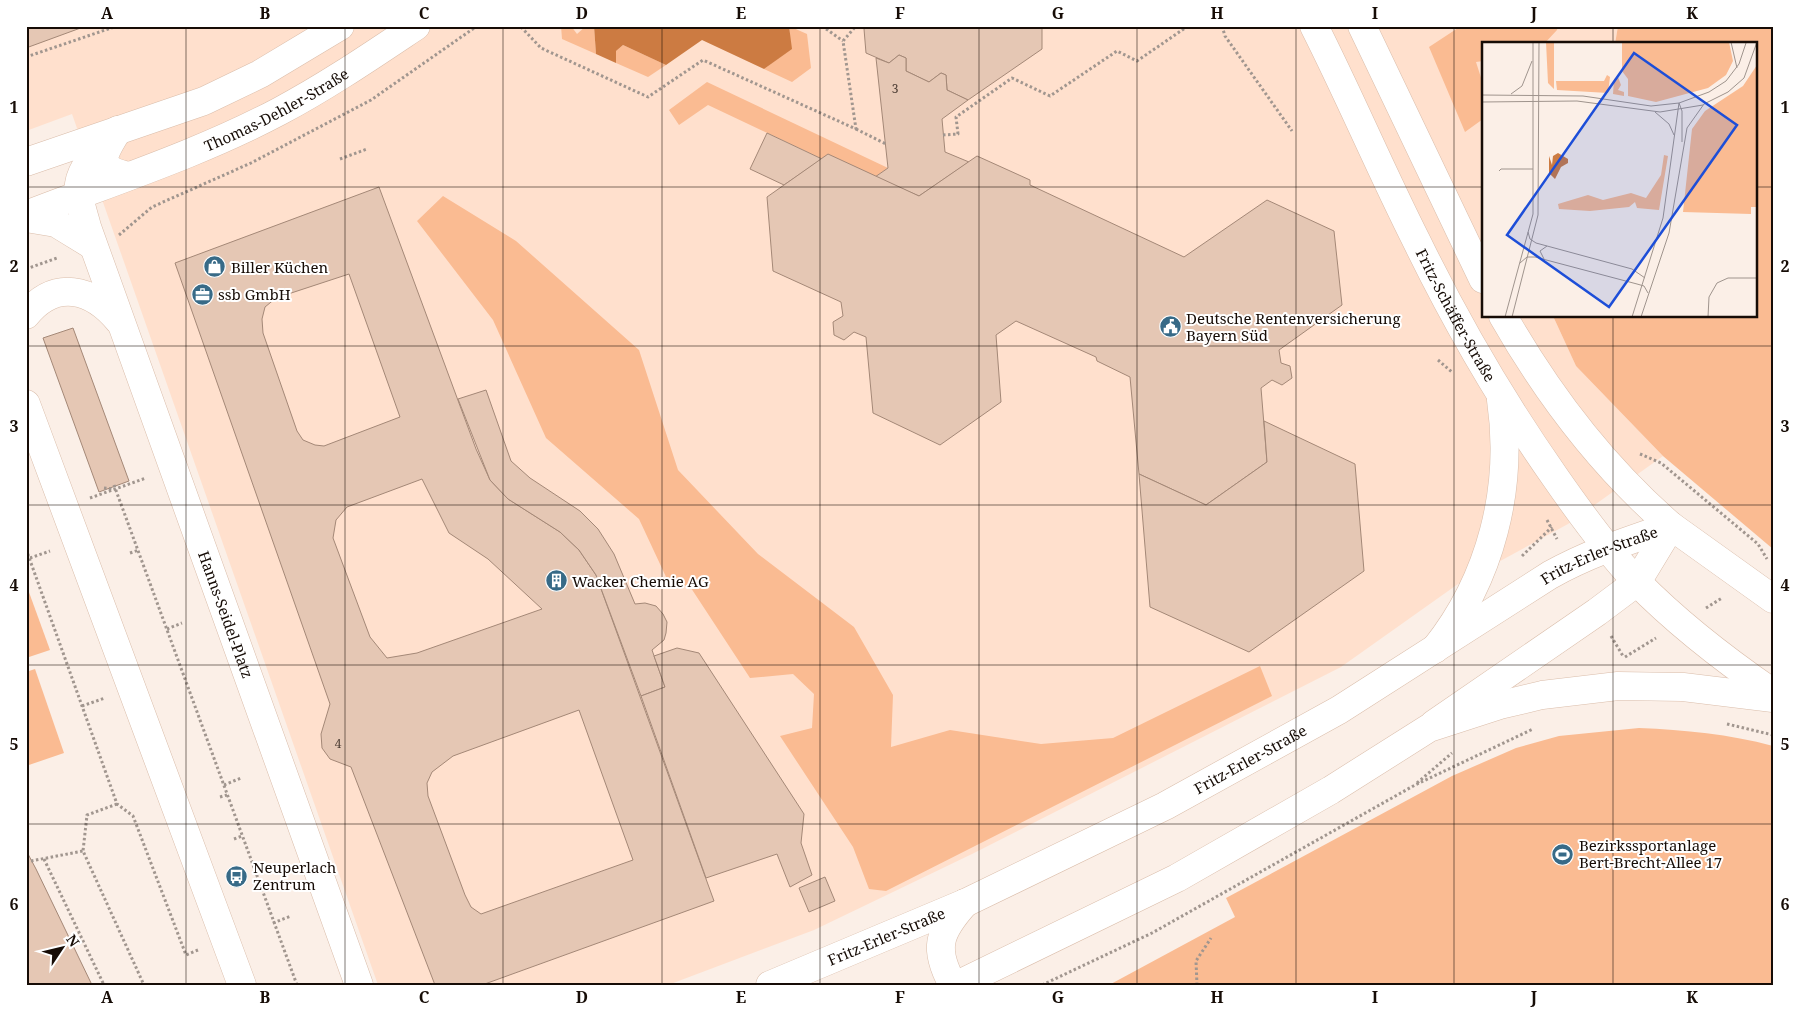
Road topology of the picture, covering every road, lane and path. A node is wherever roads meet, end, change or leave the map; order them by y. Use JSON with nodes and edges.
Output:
{"nodes":[{"id":1,"x":117,"y":26,"type":"edge"},
{"id":2,"x":340,"y":26,"type":"edge"},
{"id":3,"x":416,"y":26,"type":"edge"},
{"id":4,"x":822,"y":26,"type":"edge"},
{"id":5,"x":856,"y":26,"type":"edge"},
{"id":6,"x":1188,"y":26,"type":"edge"},
{"id":7,"x":1222,"y":26,"type":"edge"},
{"id":8,"x":1314,"y":26,"type":"edge"},
{"id":9,"x":1362,"y":26,"type":"edge"},
{"id":10,"x":521,"y":27,"type":"edge"},
{"id":11,"x":843,"y":41,"type":"junction"},
{"id":12,"x":26,"y":57,"type":"edge"},
{"id":13,"x":856,"y":129,"type":"junction"},
{"id":14,"x":118,"y":130,"type":"junction"},
{"id":15,"x":1292,"y":131,"type":"dead end"},
{"id":16,"x":943,"y":135,"type":"dead end"},
{"id":17,"x":886,"y":144,"type":"dead end"},
{"id":18,"x":367,"y":149,"type":"dead end"},
{"id":19,"x":340,"y":159,"type":"dead end"},
{"id":20,"x":26,"y":162,"type":"edge"},
{"id":21,"x":129,"y":176,"type":"junction"},
{"id":22,"x":80,"y":195,"type":"junction"},
{"id":23,"x":26,"y":217,"type":"edge"},
{"id":24,"x":92,"y":245,"type":"junction"},
{"id":25,"x":1482,"y":277,"type":"edge"},
{"id":26,"x":26,"y":315,"type":"edge"},
{"id":27,"x":1504,"y":318,"type":"edge"},
{"id":28,"x":121,"y":324,"type":"junction"},
{"id":29,"x":1438,"y":360,"type":"dead end"},
{"id":30,"x":1459,"y":378,"type":"dead end"},
{"id":31,"x":1500,"y":396,"type":"junction"},
{"id":32,"x":26,"y":404,"type":"edge"},
{"id":33,"x":1652,"y":460,"type":"dead end"},
{"id":34,"x":172,"y":468,"type":"junction"},
{"id":35,"x":122,"y":482,"type":"dead end"},
{"id":36,"x":114,"y":485,"type":"dead end"},
{"id":37,"x":104,"y":488,"type":"dead end"},
{"id":38,"x":116,"y":489,"type":"junction"},
{"id":39,"x":65,"y":508,"type":"junction"},
{"id":40,"x":1544,"y":513,"type":"dead end"},
{"id":41,"x":1671,"y":526,"type":"junction"},
{"id":42,"x":1608,"y":548,"type":"junction"},
{"id":43,"x":26,"y":549,"type":"edge"},
{"id":44,"x":139,"y":550,"type":"junction"},
{"id":45,"x":130,"y":553,"type":"dead end"},
{"id":46,"x":1571,"y":563,"type":"junction"},
{"id":47,"x":1768,"y":566,"type":"dead end"},
{"id":48,"x":1637,"y":582,"type":"junction"},
{"id":49,"x":1773,"y":599,"type":"edge"},
{"id":50,"x":1597,"y":612,"type":"junction"},
{"id":51,"x":182,"y":623,"type":"dead end"},
{"id":52,"x":167,"y":629,"type":"junction"},
{"id":53,"x":1433,"y":651,"type":"junction"},
{"id":54,"x":1641,"y":686,"type":"junction"},
{"id":55,"x":1773,"y":694,"type":"edge"},
{"id":56,"x":1773,"y":698,"type":"edge"},
{"id":57,"x":98,"y":700,"type":"dead end"},
{"id":58,"x":82,"y":706,"type":"junction"},
{"id":59,"x":1721,"y":722,"type":"dead end"},
{"id":60,"x":1429,"y":728,"type":"junction"},
{"id":61,"x":1535,"y":728,"type":"dead end"},
{"id":62,"x":1773,"y":735,"type":"edge"},
{"id":63,"x":241,"y":778,"type":"dead end"},
{"id":64,"x":224,"y":785,"type":"junction"},
{"id":65,"x":227,"y":795,"type":"junction"},
{"id":66,"x":220,"y":797,"type":"dead end"},
{"id":67,"x":117,"y":804,"type":"junction"},
{"id":68,"x":242,"y":836,"type":"junction"},
{"id":69,"x":234,"y":839,"type":"dead end"},
{"id":70,"x":83,"y":851,"type":"junction"},
{"id":71,"x":44,"y":859,"type":"junction"},
{"id":72,"x":32,"y":861,"type":"dead end"},
{"id":73,"x":965,"y":903,"type":"junction"},
{"id":74,"x":291,"y":916,"type":"dead end"},
{"id":75,"x":273,"y":923,"type":"junction"},
{"id":76,"x":1211,"y":938,"type":"dead end"},
{"id":77,"x":203,"y":959,"type":"dead end"},
{"id":78,"x":358,"y":984,"type":"edge"},
{"id":79,"x":104,"y":985,"type":"edge"},
{"id":80,"x":144,"y":985,"type":"edge"},
{"id":81,"x":242,"y":985,"type":"edge"},
{"id":82,"x":297,"y":985,"type":"edge"},
{"id":83,"x":770,"y":985,"type":"edge"},
{"id":84,"x":955,"y":985,"type":"edge"},
{"id":85,"x":1042,"y":985,"type":"edge"},
{"id":86,"x":1197,"y":985,"type":"edge"}],
"edges":[{"from":1,"to":12,"type":"path"},
{"from":2,"to":14,"type":"main road"},
{"from":3,"to":21,"type":"main road","name":"Thomas-Dehler-Straße"},
{"from":4,"to":11,"type":"path"},
{"from":5,"to":11,"type":"path"},
{"from":6,"to":16,"type":"path"},
{"from":7,"to":15,"type":"path"},
{"from":8,"to":31,"type":"main road","name":"Fritz-Schäffer-Straße"},
{"from":9,"to":25,"type":"main road"},
{"from":10,"to":13,"type":"path"},
{"from":11,"to":13,"type":"path"},
{"from":13,"to":17,"type":"path"},
{"from":14,"to":20,"type":"main road"},
{"from":14,"to":21,"type":"main road"},
{"from":14,"to":22,"type":"main road","name":"Hanns-Seidel-Platz"},
{"from":18,"to":19,"type":"path"},
{"from":21,"to":22,"type":"main road","name":"Thomas-Dehler-Straße"},
{"from":22,"to":23,"type":"main road","name":"Thomas-Dehler-Straße"},
{"from":22,"to":24,"type":"main road","name":"Hanns-Seidel-Platz"},
{"from":23,"to":24,"type":"main road"},
{"from":24,"to":28,"type":"main road","name":"Hanns-Seidel-Platz"},
{"from":26,"to":28,"type":"main road"},
{"from":27,"to":41,"type":"main road"},
{"from":28,"to":34,"type":"main road","name":"Hanns-Seidel-Platz"},
{"from":29,"to":30,"type":"path"},
{"from":31,"to":42,"type":"main road","name":"Fritz-Schäffer-Straße"},
{"from":31,"to":53,"type":"main road"},
{"from":32,"to":39,"type":"main road"},
{"from":33,"to":47,"type":"path"},
{"from":34,"to":38,"type":"path"},
{"from":34,"to":78,"type":"main road","name":"Hanns-Seidel-Platz"},
{"from":35,"to":38,"type":"path"},
{"from":36,"to":38,"type":"path"},
{"from":37,"to":38,"type":"path"},
{"from":38,"to":39,"type":"path"},
{"from":38,"to":44,"type":"path"},
{"from":39,"to":81,"type":"main road"},
{"from":40,"to":46,"type":"path"},
{"from":41,"to":42,"type":"main road","name":"Fritz-Erler-Straße"},
{"from":41,"to":48,"type":"main road","name":"Fritz-Erler-Straße"},
{"from":41,"to":49,"type":"main road"},
{"from":42,"to":46,"type":"main road","name":"Fritz-Erler-Straße"},
{"from":42,"to":48,"type":"main road","name":"Fritz-Schäffer-Straße"},
{"from":43,"to":58,"type":"path"},
{"from":44,"to":45,"type":"path"},
{"from":44,"to":52,"type":"path"},
{"from":46,"to":53,"type":"main road","name":"Fritz-Erler-Straße"},
{"from":48,"to":50,"type":"main road","name":"Fritz-Erler-Straße"},
{"from":48,"to":55,"type":"main road","name":"Fritz-Schäffer-Straße"},
{"from":50,"to":54,"type":"path"},
{"from":50,"to":60,"type":"main road","name":"Fritz-Erler-Straße"},
{"from":51,"to":52,"type":"path"},
{"from":52,"to":64,"type":"path"},
{"from":53,"to":73,"type":"main road","name":"Fritz-Erler-Straße"},
{"from":54,"to":56,"type":"main road"},
{"from":54,"to":60,"type":"main road"},
{"from":57,"to":58,"type":"path"},
{"from":58,"to":67,"type":"path"},
{"from":59,"to":62,"type":"path"},
{"from":60,"to":84,"type":"main road","name":"Fritz-Erler-Straße"},
{"from":61,"to":85,"type":"path"},
{"from":63,"to":64,"type":"path"},
{"from":64,"to":65,"type":"path"},
{"from":65,"to":66,"type":"path"},
{"from":65,"to":68,"type":"path"},
{"from":67,"to":70,"type":"path"},
{"from":67,"to":77,"type":"path"},
{"from":68,"to":69,"type":"path"},
{"from":68,"to":75,"type":"path"},
{"from":70,"to":71,"type":"path"},
{"from":70,"to":80,"type":"path"},
{"from":71,"to":72,"type":"path"},
{"from":71,"to":79,"type":"path"},
{"from":73,"to":83,"type":"main road","name":"Fritz-Erler-Straße"},
{"from":73,"to":84,"type":"main road"},
{"from":74,"to":75,"type":"path"},
{"from":75,"to":82,"type":"path"},
{"from":76,"to":86,"type":"path"}]}
